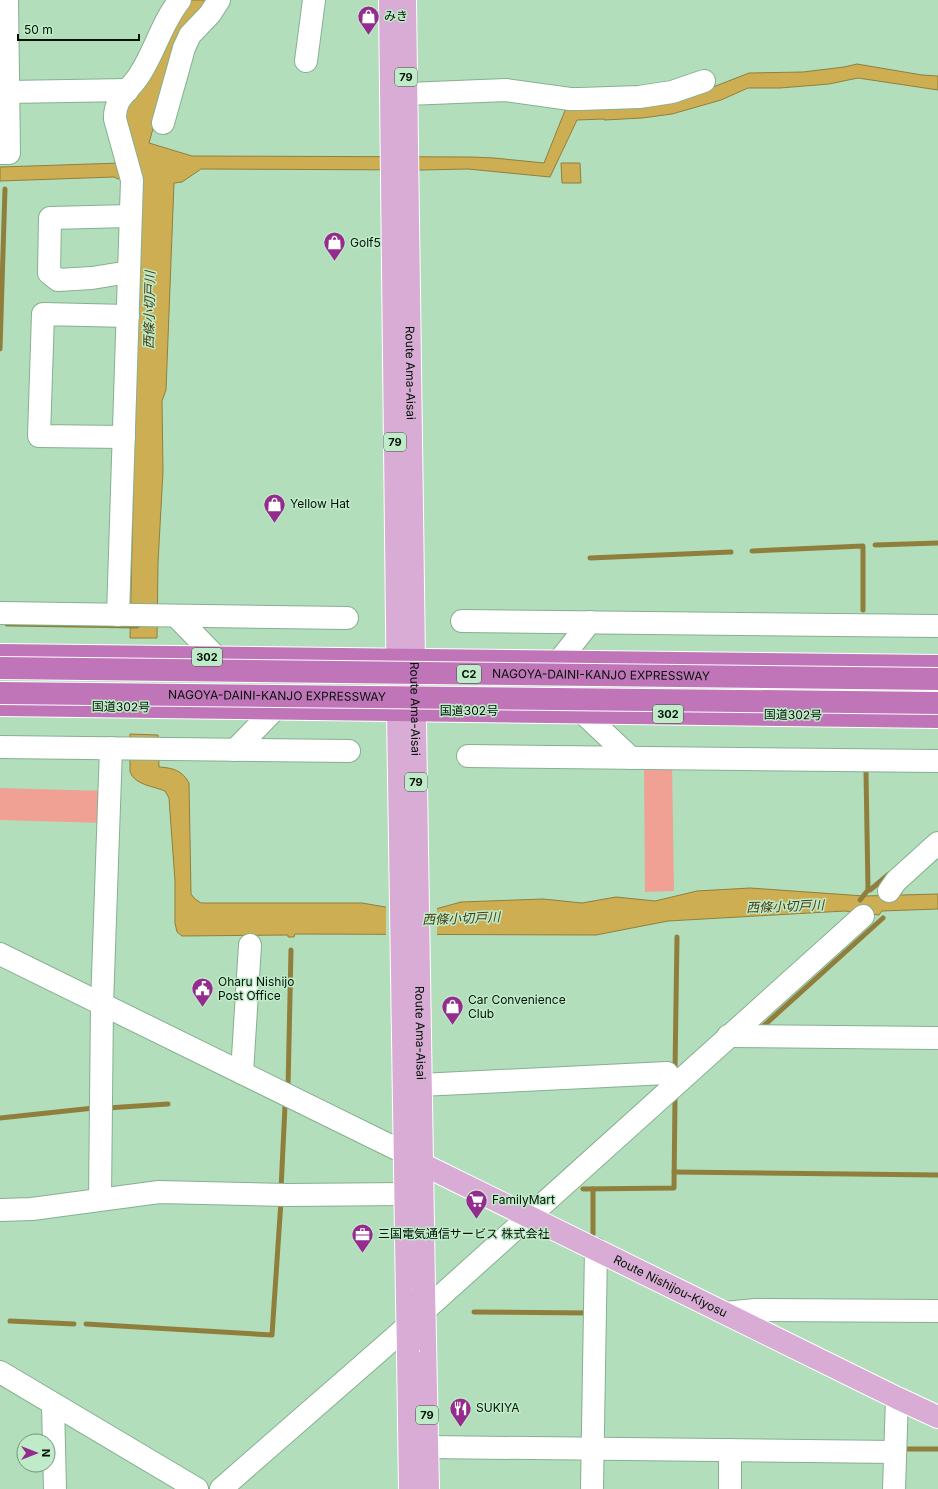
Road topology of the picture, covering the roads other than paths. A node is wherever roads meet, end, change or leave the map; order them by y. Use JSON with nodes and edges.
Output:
{"nodes":[{"id":1,"x":7,"y":0,"type":"edge"},
{"id":2,"x":180,"y":0,"type":"edge"},
{"id":3,"x":219,"y":0,"type":"edge"},
{"id":4,"x":314,"y":0,"type":"edge"},
{"id":5,"x":390,"y":0,"type":"edge"},
{"id":6,"x":406,"y":0,"type":"edge"},
{"id":7,"x":306,"y":61,"type":"dead end"},
{"id":8,"x":704,"y":81,"type":"dead end"},
{"id":9,"x":128,"y":90,"type":"junction"},
{"id":10,"x":8,"y":92,"type":"junction"},
{"id":11,"x":407,"y":94,"type":"junction"},
{"id":12,"x":164,"y":123,"type":"dead end"},
{"id":13,"x":0,"y":153,"type":"edge"},
{"id":14,"x":400,"y":163,"type":"junction"},
{"id":15,"x":130,"y":216,"type":"junction"},
{"id":16,"x":129,"y":272,"type":"junction"},
{"id":17,"x":128,"y":316,"type":"junction"},
{"id":18,"x":124,"y":437,"type":"junction"},
{"id":19,"x":0,"y":613,"type":"edge"},
{"id":20,"x":123,"y":615,"type":"junction"},
{"id":21,"x":168,"y":616,"type":"junction"},
{"id":22,"x":347,"y":618,"type":"dead end"},
{"id":23,"x":462,"y":621,"type":"dead end"},
{"id":24,"x":590,"y":622,"type":"junction"},
{"id":25,"x":938,"y":626,"type":"edge"},
{"id":26,"x":938,"y":657,"type":"edge"},
{"id":27,"x":2,"y":658,"type":"edge"},
{"id":28,"x":217,"y":658,"type":"junction"},
{"id":29,"x":406,"y":659,"type":"junction"},
{"id":30,"x":559,"y":661,"type":"junction"},
{"id":31,"x":679,"y":663,"type":"junction"},
{"id":32,"x":938,"y":666,"type":"edge"},
{"id":33,"x":938,"y":679,"type":"edge"},
{"id":34,"x":0,"y":693,"type":"edge"},
{"id":35,"x":938,"y":703,"type":"edge"},
{"id":36,"x":0,"y":706,"type":"edge"},
{"id":37,"x":274,"y":710,"type":"junction"},
{"id":38,"x":406,"y":711,"type":"junction"},
{"id":39,"x":582,"y":712,"type":"junction"},
{"id":40,"x":679,"y":714,"type":"junction"},
{"id":41,"x":938,"y":717,"type":"edge"},
{"id":42,"x":0,"y":719,"type":"edge"},
{"id":43,"x":938,"y":728,"type":"edge"},
{"id":44,"x":0,"y":748,"type":"edge"},
{"id":45,"x":119,"y":748,"type":"junction"},
{"id":46,"x":235,"y":750,"type":"junction"},
{"id":47,"x":349,"y":751,"type":"dead end"},
{"id":48,"x":468,"y":756,"type":"dead end"},
{"id":49,"x":631,"y":758,"type":"junction"},
{"id":50,"x":938,"y":761,"type":"edge"},
{"id":51,"x":938,"y":843,"type":"edge"},
{"id":52,"x":889,"y":891,"type":"dead end"},
{"id":53,"x":862,"y":916,"type":"dead end"},
{"id":54,"x":410,"y":937,"type":"junction"},
{"id":55,"x":250,"y":945,"type":"dead end"},
{"id":56,"x":0,"y":954,"type":"edge"},
{"id":57,"x":102,"y":1005,"type":"junction"},
{"id":58,"x":728,"y":1036,"type":"junction"},
{"id":59,"x":938,"y":1038,"type":"edge"},
{"id":60,"x":242,"y":1073,"type":"junction"},
{"id":61,"x":675,"y":1084,"type":"junction"},
{"id":62,"x":420,"y":1085,"type":"junction"},
{"id":63,"x":413,"y":1158,"type":"junction"},
{"id":64,"x":406,"y":1194,"type":"junction"},
{"id":65,"x":100,"y":1200,"type":"junction"},
{"id":66,"x":0,"y":1210,"type":"edge"},
{"id":67,"x":530,"y":1216,"type":"junction"},
{"id":68,"x":596,"y":1250,"type":"junction"},
{"id":69,"x":416,"y":1294,"type":"junction"},
{"id":70,"x":938,"y":1311,"type":"edge"},
{"id":71,"x":724,"y":1313,"type":"junction"},
{"id":72,"x":416,"y":1346,"type":"junction"},
{"id":73,"x":0,"y":1372,"type":"edge"},
{"id":74,"x":897,"y":1398,"type":"junction"},
{"id":75,"x":53,"y":1404,"type":"junction"},
{"id":76,"x":938,"y":1417,"type":"edge"},
{"id":77,"x":427,"y":1447,"type":"junction"},
{"id":78,"x":594,"y":1448,"type":"junction"},
{"id":79,"x":730,"y":1450,"type":"junction"},
{"id":80,"x":895,"y":1452,"type":"junction"},
{"id":81,"x":55,"y":1489,"type":"edge"},
{"id":82,"x":197,"y":1489,"type":"edge"},
{"id":83,"x":221,"y":1489,"type":"edge"},
{"id":84,"x":410,"y":1489,"type":"edge"},
{"id":85,"x":428,"y":1489,"type":"edge"},
{"id":86,"x":592,"y":1489,"type":"edge"},
{"id":87,"x":730,"y":1489,"type":"edge"},
{"id":88,"x":894,"y":1489,"type":"edge"}],
"edges":[{"from":1,"to":10,"type":"street"},
{"from":2,"to":9,"type":"street"},
{"from":3,"to":12,"type":"street"},
{"from":4,"to":7,"type":"street"},
{"from":5,"to":14,"type":"main road","name":"Route Ama-Aisai","number":"79"},
{"from":6,"to":11,"type":"main road","name":"Route Ama-Aisai","number":"79"},
{"from":8,"to":11,"type":"street"},
{"from":9,"to":10,"type":"street"},
{"from":9,"to":15,"type":"street"},
{"from":10,"to":13,"type":"street"},
{"from":11,"to":14,"type":"main road","name":"Route Ama-Aisai","number":"79"},
{"from":14,"to":29,"type":"main road","name":"Route Ama-Aisai","number":"79"},
{"from":15,"to":16,"type":"street"},
{"from":15,"to":16,"type":"street"},
{"from":16,"to":17,"type":"street"},
{"from":17,"to":18,"type":"street"},
{"from":17,"to":18,"type":"street"},
{"from":18,"to":20,"type":"street"},
{"from":19,"to":20,"type":"street"},
{"from":20,"to":21,"type":"street"},
{"from":21,"to":22,"type":"street"},
{"from":21,"to":28,"type":"street"},
{"from":23,"to":24,"type":"street"},
{"from":24,"to":25,"type":"street"},
{"from":24,"to":30,"type":"street"},
{"from":26,"to":31,"type":"highway"},
{"from":27,"to":28,"type":"highway","number":"302"},
{"from":27,"to":33,"type":"highway","name":"NAGOYA-DAINI-KANJO EXPRESSWAY","number":"C2","bridge":true},
{"from":28,"to":29,"type":"highway","number":"302"},
{"from":29,"to":30,"type":"highway","number":"302"},
{"from":29,"to":38,"type":"main road","name":"Route Ama-Aisai","number":"79"},
{"from":30,"to":31,"type":"highway","number":"302"},
{"from":31,"to":32,"type":"highway","number":"302"},
{"from":34,"to":35,"type":"highway","name":"NAGOYA-DAINI-KANJO EXPRESSWAY","number":"C2","bridge":true},
{"from":36,"to":37,"type":"highway","name":"国道302号","number":"302"},
{"from":37,"to":38,"type":"highway","name":"国道302号","number":"302"},
{"from":37,"to":42,"type":"highway"},
{"from":37,"to":46,"type":"street"},
{"from":38,"to":39,"type":"highway","name":"国道302号","number":"302"},
{"from":38,"to":54,"type":"main road","name":"Route Ama-Aisai","number":"79"},
{"from":39,"to":40,"type":"highway","name":"国道302号","number":"302"},
{"from":39,"to":49,"type":"street"},
{"from":40,"to":41,"type":"highway","name":"国道302号","number":"302"},
{"from":40,"to":43,"type":"highway"},
{"from":44,"to":45,"type":"street"},
{"from":45,"to":46,"type":"street"},
{"from":45,"to":57,"type":"street"},
{"from":46,"to":47,"type":"street"},
{"from":48,"to":49,"type":"street"},
{"from":49,"to":50,"type":"street"},
{"from":51,"to":52,"type":"street"},
{"from":53,"to":58,"type":"street"},
{"from":54,"to":62,"type":"main road","name":"Route Ama-Aisai","number":"79"},
{"from":54,"to":63,"type":"main road","name":"Route Ama-Aisai","number":"79"},
{"from":55,"to":60,"type":"street"},
{"from":56,"to":57,"type":"street"},
{"from":57,"to":60,"type":"street"},
{"from":57,"to":65,"type":"street"},
{"from":58,"to":59,"type":"street"},
{"from":58,"to":61,"type":"street"},
{"from":60,"to":63,"type":"street"},
{"from":61,"to":62,"type":"street"},
{"from":61,"to":67,"type":"street"},
{"from":62,"to":63,"type":"main road","name":"Route Ama-Aisai","number":"79"},
{"from":63,"to":64,"type":"main road","name":"Route Ama-Aisai","number":"79"},
{"from":63,"to":67,"type":"main road","name":"Route Nishijou-Kiyosu"},
{"from":63,"to":69,"type":"main road","name":"Route Ama-Aisai","number":"79"},
{"from":64,"to":65,"type":"street"},
{"from":64,"to":69,"type":"main road","name":"Route Ama-Aisai","number":"79"},
{"from":65,"to":66,"type":"street"},
{"from":67,"to":68,"type":"main road","name":"Route Nishijou-Kiyosu"},
{"from":67,"to":83,"type":"street"},
{"from":68,"to":71,"type":"main road","name":"Route Nishijou-Kiyosu"},
{"from":68,"to":78,"type":"street"},
{"from":69,"to":72,"type":"main road","name":"Route Ama-Aisai","number":"79","bridge":true},
{"from":70,"to":71,"type":"street"},
{"from":71,"to":74,"type":"main road","name":"Route Nishijou-Kiyosu"},
{"from":72,"to":77,"type":"main road","name":"Route Ama-Aisai","number":"79"},
{"from":72,"to":84,"type":"main road","name":"Route Ama-Aisai","number":"79"},
{"from":73,"to":75,"type":"street"},
{"from":74,"to":76,"type":"main road","name":"Route Nishijou-Kiyosu"},
{"from":74,"to":80,"type":"street"},
{"from":75,"to":81,"type":"street"},
{"from":75,"to":82,"type":"street"},
{"from":77,"to":78,"type":"street"},
{"from":77,"to":85,"type":"main road","name":"Route Ama-Aisai","number":"79"},
{"from":78,"to":79,"type":"street"},
{"from":78,"to":86,"type":"street"},
{"from":79,"to":80,"type":"street"},
{"from":79,"to":87,"type":"street"},
{"from":80,"to":88,"type":"street"}]}
